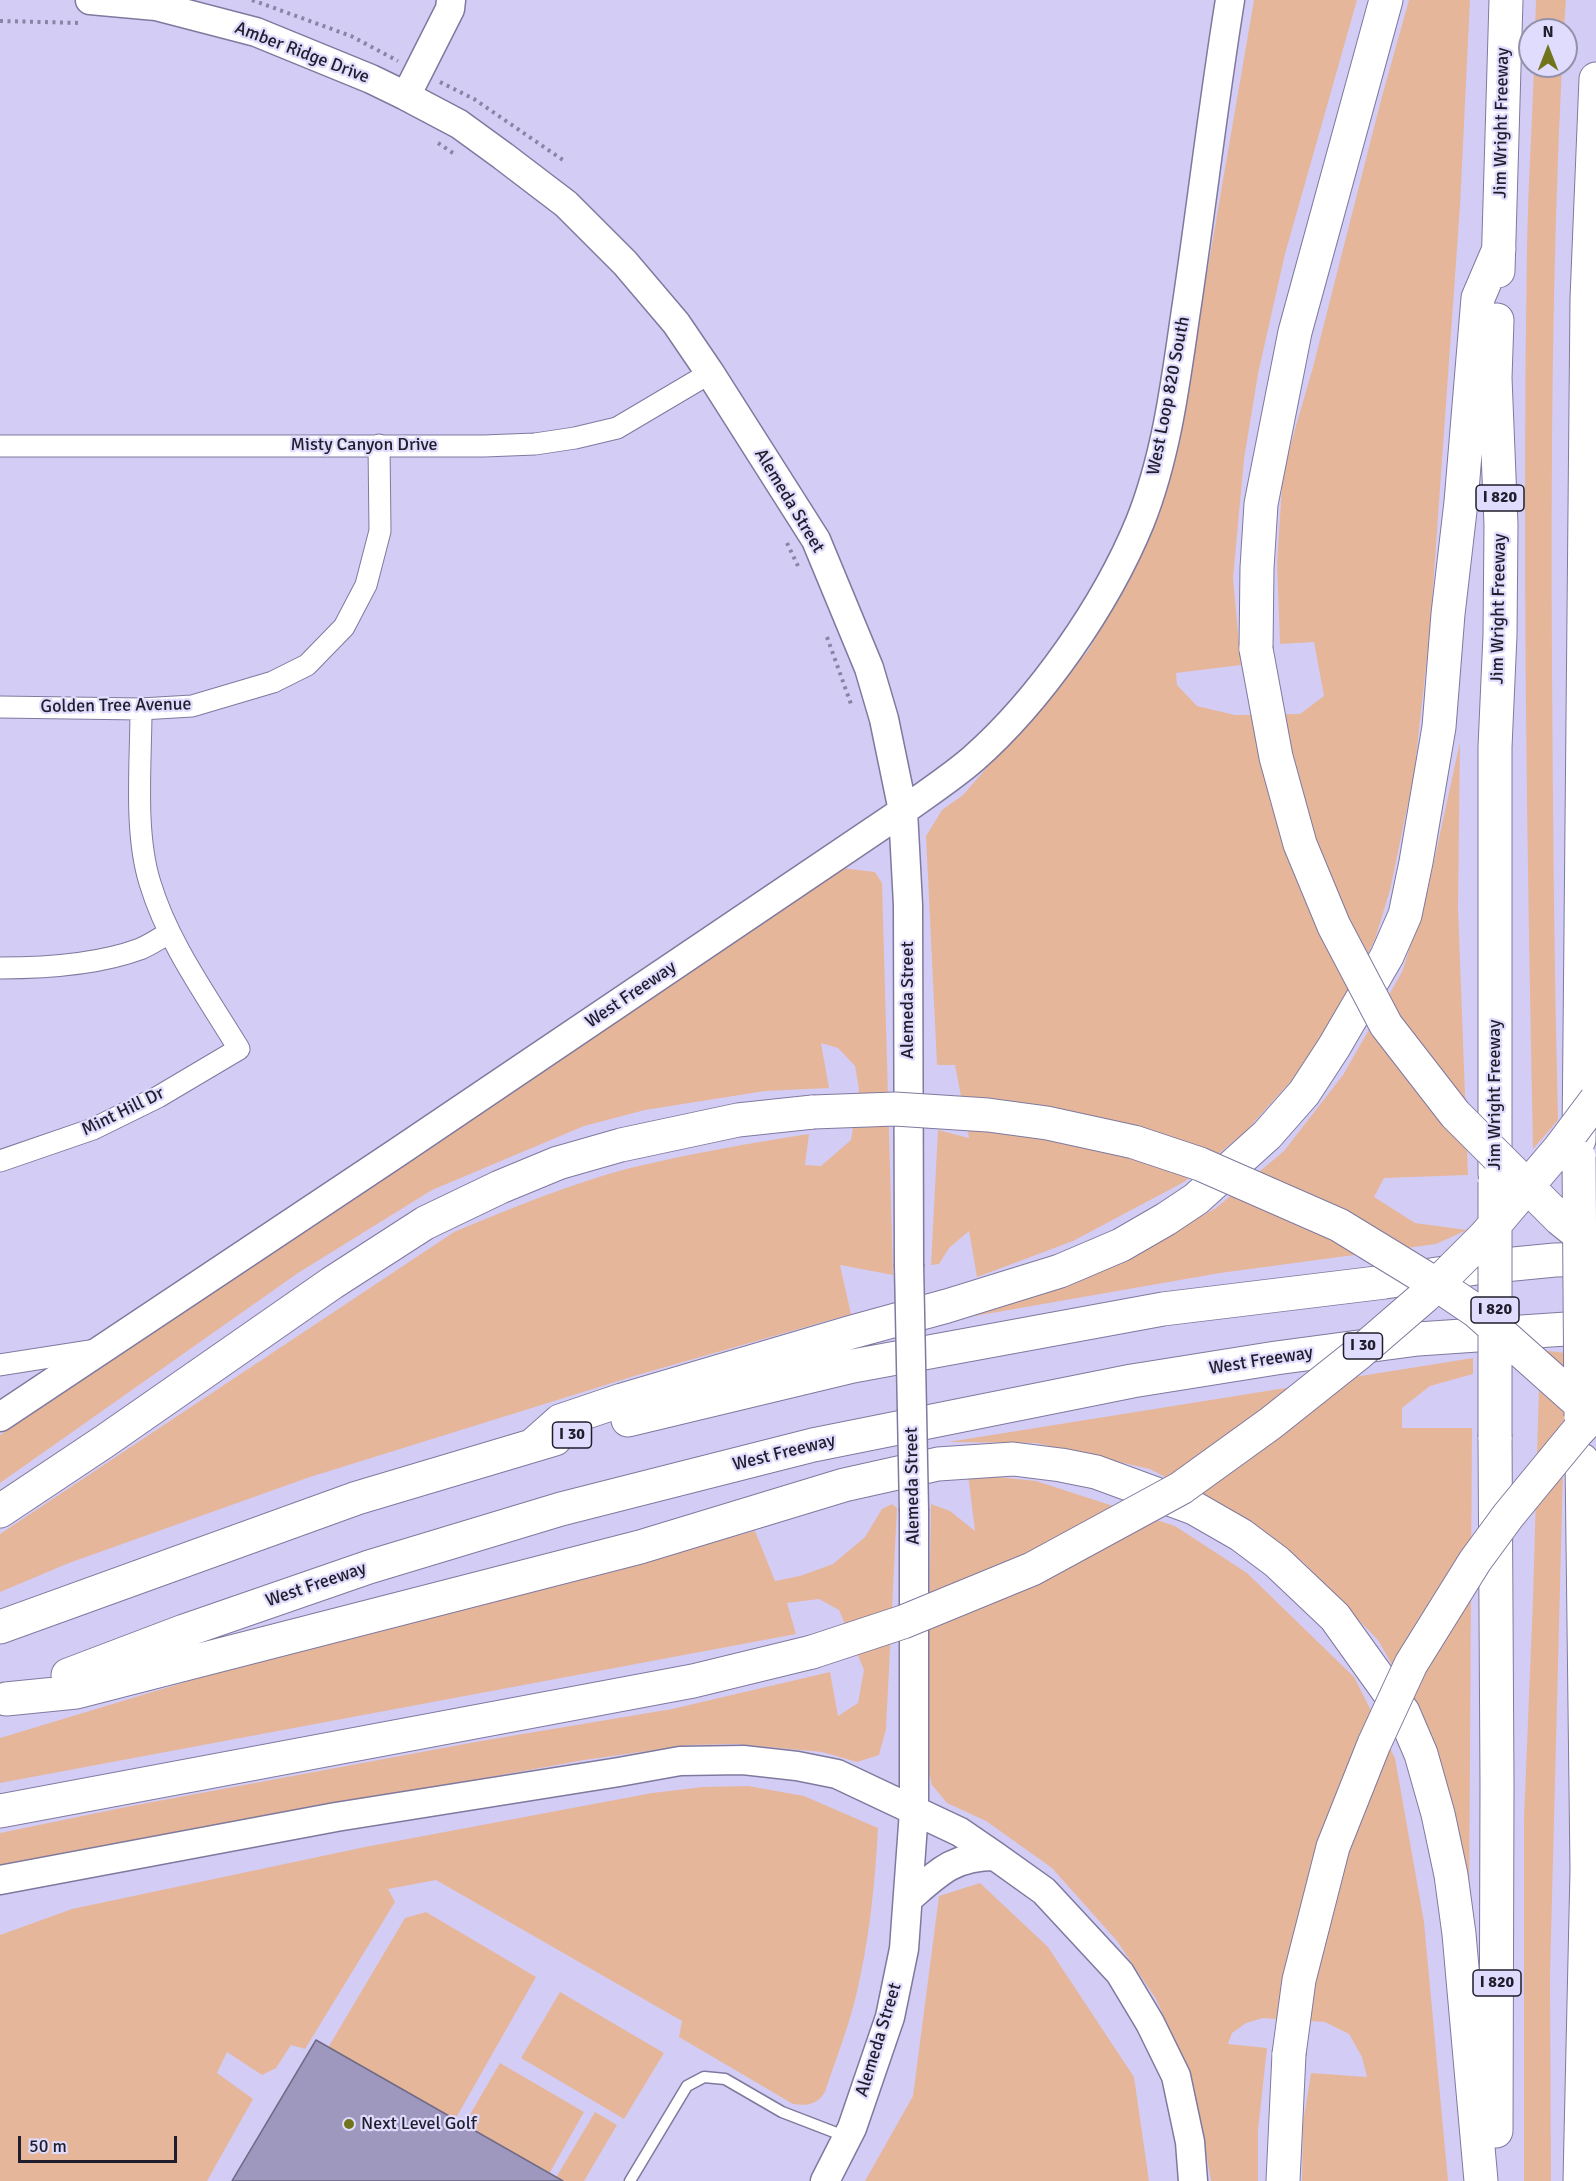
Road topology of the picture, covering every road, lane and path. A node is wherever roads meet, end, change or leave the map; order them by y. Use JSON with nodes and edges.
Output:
{"nodes":[{"id":1,"x":451,"y":0,"type":"edge"},
{"id":2,"x":1230,"y":0,"type":"edge"},
{"id":3,"x":1386,"y":0,"type":"edge"},
{"id":4,"x":1506,"y":0,"type":"edge"},
{"id":5,"x":86,"y":12,"type":"edge"},
{"id":6,"x":0,"y":21,"type":"edge"},
{"id":7,"x":1596,"y":79,"type":"edge"},
{"id":8,"x":406,"y":96,"type":"junction"},
{"id":9,"x":437,"y":142,"type":"dead end"},
{"id":10,"x":464,"y":161,"type":"dead end"},
{"id":11,"x":1499,"y":249,"type":"junction"},
{"id":12,"x":1587,"y":298,"type":"junction"},
{"id":13,"x":1596,"y":335,"type":"edge"},
{"id":14,"x":710,"y":373,"type":"junction"},
{"id":15,"x":379,"y":445,"type":"junction"},
{"id":16,"x":0,"y":446,"type":"edge"},
{"id":17,"x":784,"y":538,"type":"dead end"},
{"id":18,"x":802,"y":575,"type":"dead end"},
{"id":19,"x":824,"y":627,"type":"dead end"},
{"id":20,"x":851,"y":704,"type":"dead end"},
{"id":21,"x":0,"y":707,"type":"edge"},
{"id":22,"x":141,"y":709,"type":"junction"},
{"id":23,"x":903,"y":811,"type":"junction"},
{"id":24,"x":169,"y":933,"type":"junction"},
{"id":25,"x":0,"y":968,"type":"edge"},
{"id":26,"x":1596,"y":1100,"type":"edge"},
{"id":27,"x":0,"y":1161,"type":"edge"},
{"id":28,"x":1596,"y":1248,"type":"edge"},
{"id":29,"x":1596,"y":1259,"type":"edge"},
{"id":30,"x":1596,"y":1327,"type":"edge"},
{"id":31,"x":101,"y":1349,"type":"junction"},
{"id":32,"x":0,"y":1365,"type":"edge"},
{"id":33,"x":1596,"y":1412,"type":"edge"},
{"id":34,"x":0,"y":1417,"type":"edge"},
{"id":35,"x":1596,"y":1418,"type":"edge"},
{"id":36,"x":533,"y":1445,"type":"junction"},
{"id":37,"x":0,"y":1511,"type":"edge"},
{"id":38,"x":0,"y":1627,"type":"edge"},
{"id":39,"x":3,"y":1700,"type":"edge"},
{"id":40,"x":0,"y":1811,"type":"edge"},
{"id":41,"x":914,"y":1811,"type":"junction"},
{"id":42,"x":995,"y":1856,"type":"junction"},
{"id":43,"x":0,"y":1880,"type":"edge"},
{"id":44,"x":908,"y":1899,"type":"junction"},
{"id":45,"x":847,"y":2137,"type":"junction"},
{"id":46,"x":630,"y":2181,"type":"edge"},
{"id":47,"x":825,"y":2181,"type":"edge"},
{"id":48,"x":1193,"y":2181,"type":"edge"},
{"id":49,"x":1283,"y":2181,"type":"edge"},
{"id":50,"x":1481,"y":2181,"type":"edge"},
{"id":51,"x":1496,"y":2181,"type":"edge"},
{"id":52,"x":1580,"y":2181,"type":"edge"}],
"edges":[{"from":1,"to":8,"type":"main road"},
{"from":2,"to":23,"type":"main road","name":"West Loop 820 South"},
{"from":3,"to":28,"type":"highway","bridge":true},
{"from":4,"to":11,"type":"highway","name":"Jim Wright Freeway","number":"I 820"},
{"from":5,"to":6,"type":"path"},
{"from":5,"to":8,"type":"main road","name":"Amber Ridge Drive"},
{"from":7,"to":12,"type":"highway"},
{"from":8,"to":14,"type":"main road","name":"Alemeda Street"},
{"from":9,"to":10,"type":"path"},
{"from":11,"to":36,"type":"highway"},
{"from":11,"to":51,"type":"highway","name":"Jim Wright Freeway","number":"I 820","bridge":true},
{"from":12,"to":13,"type":"highway"},
{"from":12,"to":52,"type":"highway","bridge":true},
{"from":14,"to":15,"type":"street","name":"Misty Canyon Drive"},
{"from":14,"to":23,"type":"main road","name":"Alemeda Street"},
{"from":15,"to":16,"type":"street","name":"Misty Canyon Drive"},
{"from":15,"to":22,"type":"street","name":"Golden Tree Avenue"},
{"from":17,"to":18,"type":"path"},
{"from":19,"to":20,"type":"path"},
{"from":21,"to":22,"type":"street","name":"Golden Tree Avenue"},
{"from":22,"to":24,"type":"street"},
{"from":23,"to":31,"type":"main road","name":"West Freeway"},
{"from":23,"to":41,"type":"main road","name":"Alemeda Street","bridge":true},
{"from":24,"to":25,"type":"street"},
{"from":24,"to":27,"type":"street","name":"Mint Hill Dr"},
{"from":26,"to":40,"type":"highway","bridge":true},
{"from":29,"to":36,"type":"highway","number":"I 30"},
{"from":30,"to":39,"type":"highway","name":"West Freeway","number":"I 30"},
{"from":31,"to":32,"type":"street"},
{"from":31,"to":34,"type":"main road","name":"West Freeway"},
{"from":33,"to":49,"type":"highway","bridge":true},
{"from":35,"to":37,"type":"highway","bridge":true},
{"from":36,"to":38,"type":"highway","number":"I 30"},
{"from":39,"to":50,"type":"highway"},
{"from":41,"to":42,"type":"main road"},
{"from":41,"to":43,"type":"main road"},
{"from":41,"to":44,"type":"main road","name":"Alemeda Street"},
{"from":42,"to":44,"type":"main road"},
{"from":42,"to":48,"type":"main road"},
{"from":44,"to":45,"type":"main road","name":"Alemeda Street"},
{"from":45,"to":46,"type":"lane"},
{"from":45,"to":47,"type":"main road","name":"Alemeda Street"}]}
